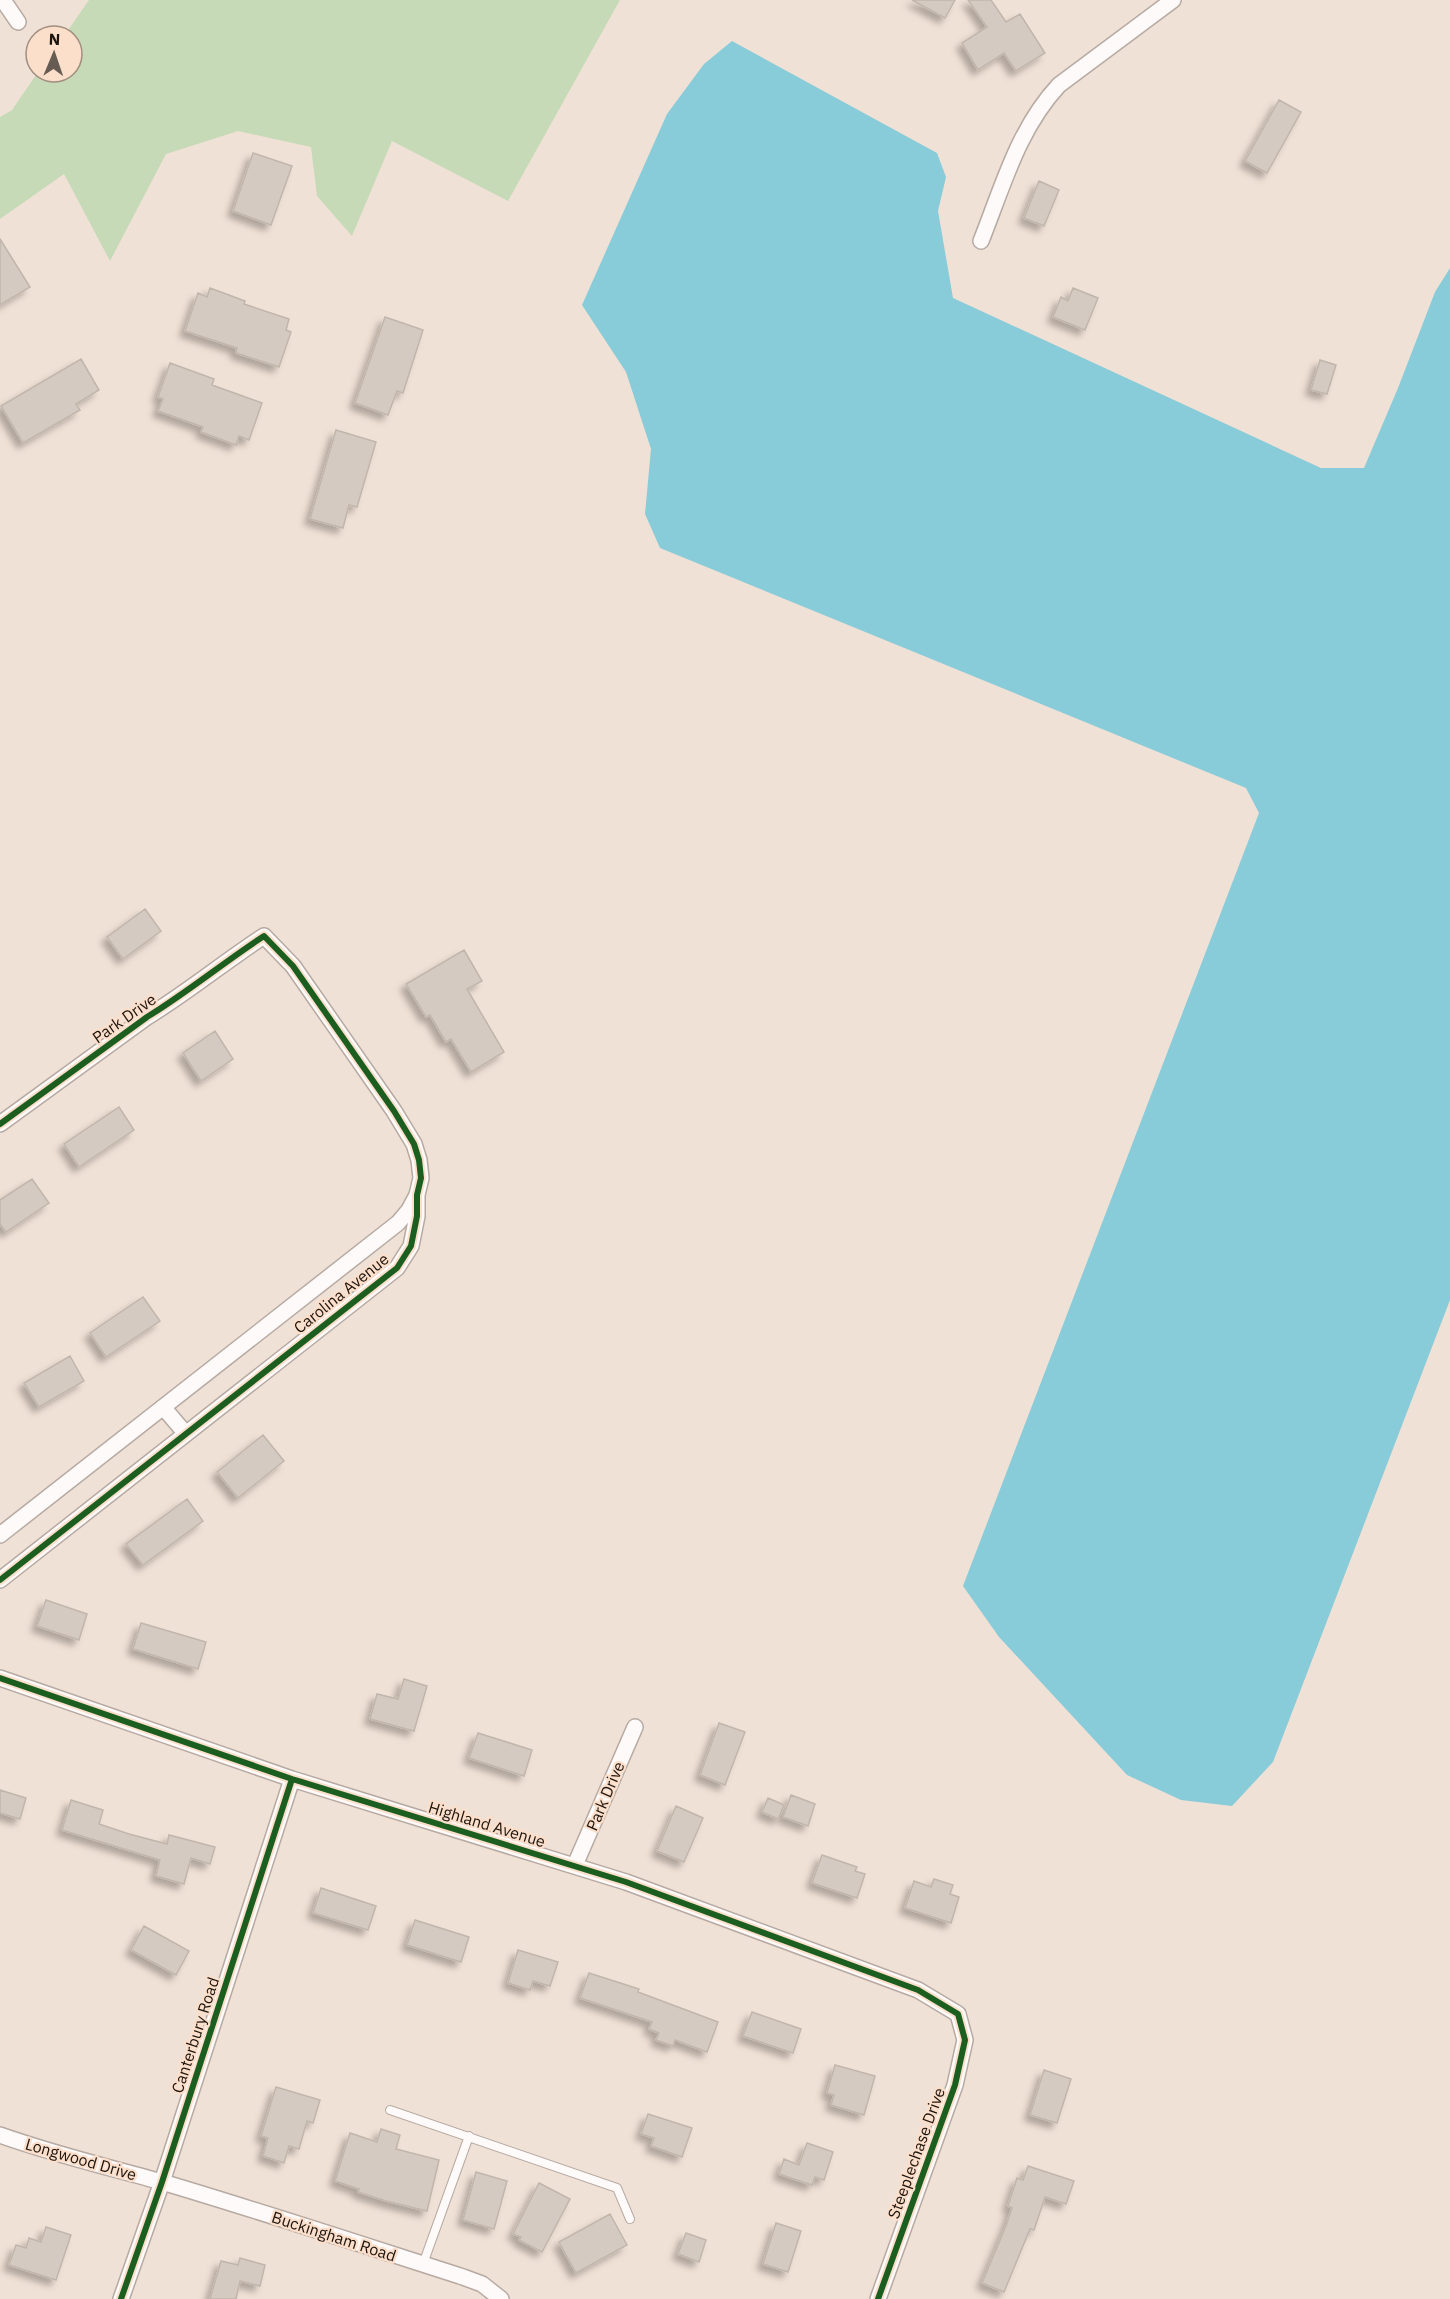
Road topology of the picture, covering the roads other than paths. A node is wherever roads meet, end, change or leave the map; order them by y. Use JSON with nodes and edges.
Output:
{"nodes":[{"id":1,"x":3,"y":0,"type":"edge"},
{"id":2,"x":1173,"y":0,"type":"edge"},
{"id":3,"x":18,"y":22,"type":"dead end"},
{"id":4,"x":981,"y":241,"type":"dead end"},
{"id":5,"x":264,"y":936,"type":"joint"},
{"id":6,"x":0,"y":1124,"type":"edge"},
{"id":7,"x":417,"y":1195,"type":"junction"},
{"id":8,"x":163,"y":1407,"type":"junction"},
{"id":9,"x":186,"y":1434,"type":"junction"},
{"id":10,"x":0,"y":1535,"type":"edge"},
{"id":11,"x":0,"y":1580,"type":"edge"},
{"id":12,"x":0,"y":1678,"type":"edge"},
{"id":13,"x":635,"y":1727,"type":"dead end"},
{"id":14,"x":292,"y":1779,"type":"junction"},
{"id":15,"x":575,"y":1865,"type":"junction"},
{"id":16,"x":958,"y":2014,"type":"joint"},
{"id":17,"x":390,"y":2110,"type":"dead end"},
{"id":18,"x":0,"y":2135,"type":"edge"},
{"id":19,"x":469,"y":2136,"type":"junction"},
{"id":20,"x":162,"y":2182,"type":"junction"},
{"id":21,"x":630,"y":2219,"type":"dead end"},
{"id":22,"x":423,"y":2264,"type":"junction"},
{"id":23,"x":121,"y":2299,"type":"edge"},
{"id":24,"x":501,"y":2299,"type":"edge"},
{"id":25,"x":878,"y":2299,"type":"edge"}],
"edges":[{"from":1,"to":3,"type":"street"},
{"from":2,"to":4,"type":"street"},
{"from":5,"to":6,"type":"street","name":"Park Drive"},
{"from":5,"to":7,"type":"street","name":"Carolina Avenue"},
{"from":7,"to":8,"type":"street","name":"Carolina Avenue"},
{"from":7,"to":9,"type":"street","name":"Carolina Avenue"},
{"from":8,"to":9,"type":"street"},
{"from":8,"to":10,"type":"street","name":"Carolina Avenue"},
{"from":9,"to":11,"type":"street","name":"Carolina Avenue"},
{"from":12,"to":14,"type":"street","name":"Highland Avenue"},
{"from":13,"to":15,"type":"street","name":"Park Drive"},
{"from":14,"to":15,"type":"street","name":"Highland Avenue"},
{"from":14,"to":20,"type":"street","name":"Canterbury Road"},
{"from":15,"to":16,"type":"street","name":"Highland Avenue"},
{"from":16,"to":25,"type":"street","name":"Steeplechase Drive"},
{"from":17,"to":19,"type":"lane"},
{"from":18,"to":20,"type":"street","name":"Longwood Drive"},
{"from":19,"to":21,"type":"lane"},
{"from":19,"to":22,"type":"lane"},
{"from":20,"to":22,"type":"street","name":"Buckingham Road"},
{"from":20,"to":23,"type":"street","name":"Canterbury Road"},
{"from":22,"to":24,"type":"street","name":"Buckingham Road"}]}
